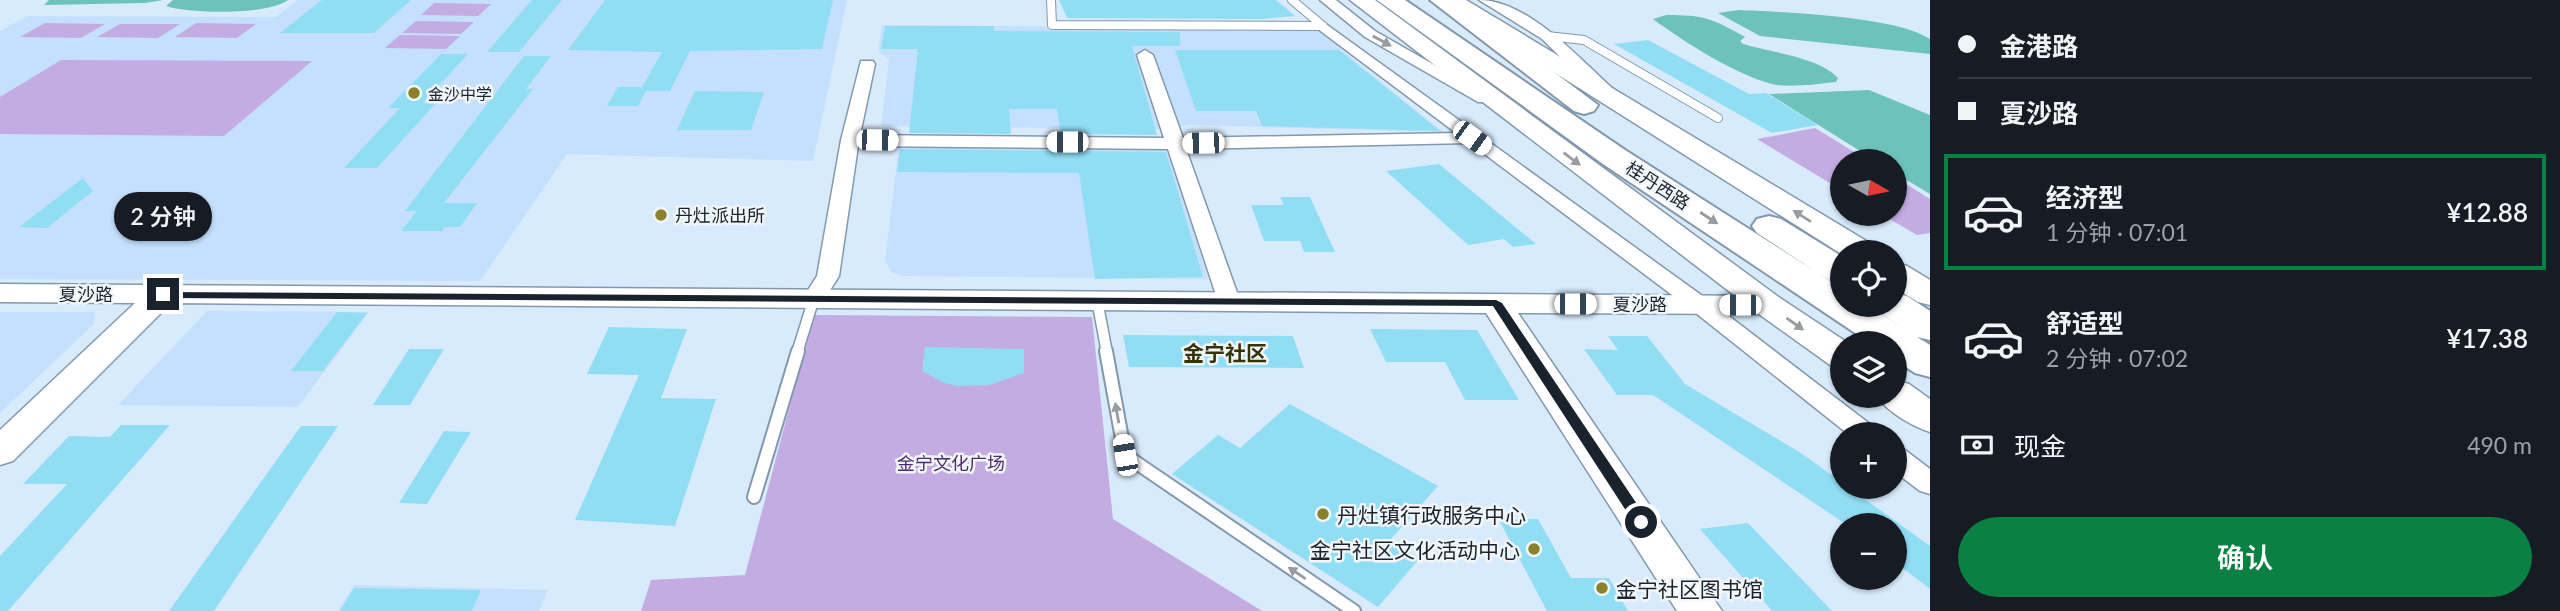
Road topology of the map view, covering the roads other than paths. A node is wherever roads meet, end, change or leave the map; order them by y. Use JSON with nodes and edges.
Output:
{"nodes":[{"id":1,"x":1051,"y":0,"type":"edge"},
{"id":2,"x":1292,"y":0,"type":"edge"},
{"id":3,"x":1327,"y":0,"type":"edge"},
{"id":4,"x":1361,"y":0,"type":"edge"},
{"id":5,"x":1389,"y":0,"type":"edge"},
{"id":6,"x":1420,"y":0,"type":"edge"},
{"id":7,"x":1442,"y":0,"type":"edge"},
{"id":8,"x":1451,"y":0,"type":"edge"},
{"id":9,"x":1486,"y":0,"type":"edge"},
{"id":10,"x":1323,"y":26,"type":"junction"},
{"id":11,"x":1547,"y":36,"type":"junction"},
{"id":12,"x":1418,"y":45,"type":"junction"},
{"id":13,"x":1145,"y":55,"type":"dead end"},
{"id":14,"x":867,"y":64,"type":"dead end"},
{"id":15,"x":1604,"y":106,"type":"junction"},
{"id":16,"x":1505,"y":110,"type":"junction"},
{"id":17,"x":1718,"y":118,"type":"dead end"},
{"id":18,"x":1472,"y":138,"type":"junction"},
{"id":19,"x":850,"y":140,"type":"junction"},
{"id":20,"x":1175,"y":144,"type":"junction"},
{"id":21,"x":1615,"y":157,"type":"junction"},
{"id":22,"x":1840,"y":240,"type":"edge"},
{"id":23,"x":1830,"y":265,"type":"edge"},
{"id":24,"x":1907,"y":281,"type":"edge"},
{"id":25,"x":0,"y":293,"type":"edge"},
{"id":26,"x":163,"y":294,"type":"junction"},
{"id":27,"x":1930,"y":295,"type":"edge"},
{"id":28,"x":814,"y":298,"type":"junction"},
{"id":29,"x":1097,"y":300,"type":"junction"},
{"id":30,"x":1229,"y":301,"type":"junction"},
{"id":31,"x":1496,"y":303,"type":"junction"},
{"id":32,"x":1700,"y":304,"type":"junction"},
{"id":33,"x":1768,"y":305,"type":"junction"},
{"id":34,"x":1907,"y":313,"type":"edge"},
{"id":35,"x":1930,"y":328,"type":"edge"},
{"id":36,"x":1830,"y":348,"type":"edge"},
{"id":37,"x":1930,"y":364,"type":"edge"},
{"id":38,"x":1907,"y":402,"type":"edge"},
{"id":39,"x":1930,"y":418,"type":"edge"},
{"id":40,"x":1851,"y":422,"type":"edge"},
{"id":41,"x":0,"y":452,"type":"edge"},
{"id":42,"x":1907,"y":466,"type":"edge"},
{"id":43,"x":1930,"y":484,"type":"edge"},
{"id":44,"x":754,"y":497,"type":"dead end"},
{"id":45,"x":1354,"y":611,"type":"edge"},
{"id":46,"x":1700,"y":611,"type":"edge"}],
"edges":[{"from":1,"to":10,"type":"lane"},
{"from":2,"to":10,"type":"lane"},
{"from":3,"to":16,"type":"street","one_way":true},
{"from":4,"to":12,"type":"main road"},
{"from":5,"to":21,"type":"highway","name":"桂丹西路"},
{"from":6,"to":15,"type":"highway","name":"桂丹西路"},
{"from":7,"to":15,"type":"highway"},
{"from":8,"to":15,"type":"main road"},
{"from":9,"to":11,"type":"street"},
{"from":10,"to":18,"type":"street"},
{"from":11,"to":15,"type":"street"},
{"from":11,"to":17,"type":"lane"},
{"from":12,"to":16,"type":"main road"},
{"from":12,"to":21,"type":"highway"},
{"from":13,"to":20,"type":"street"},
{"from":14,"to":19,"type":"street"},
{"from":22,"to":15,"type":"main road","one_way":true},
{"from":15,"to":23,"type":"highway","name":"桂丹西路"},
{"from":16,"to":33,"type":"main road","one_way":true},
{"from":18,"to":20,"type":"street"},
{"from":18,"to":32,"type":"street"},
{"from":19,"to":20,"type":"street"},
{"from":19,"to":28,"type":"street"},
{"from":20,"to":30,"type":"street"},
{"from":21,"to":37,"type":"highway","name":"桂丹西路","one_way":true},
{"from":24,"to":27,"type":"main road"},
{"from":25,"to":26,"type":"street","name":"夏沙路"},
{"from":26,"to":28,"type":"street","name":"夏沙路"},
{"from":26,"to":41,"type":"street"},
{"from":28,"to":29,"type":"street","name":"夏沙路"},
{"from":28,"to":44,"type":"lane"},
{"from":29,"to":30,"type":"street","name":"夏沙路"},
{"from":45,"to":29,"type":"lane","one_way":true},
{"from":30,"to":31,"type":"street","name":"夏沙路"},
{"from":31,"to":32,"type":"street","name":"夏沙路"},
{"from":31,"to":46,"type":"street"},
{"from":32,"to":33,"type":"street","name":"夏沙路"},
{"from":32,"to":40,"type":"street"},
{"from":33,"to":36,"type":"main road","one_way":true},
{"from":34,"to":35,"type":"highway"},
{"from":38,"to":39,"type":"main road"},
{"from":42,"to":43,"type":"street"}]}
